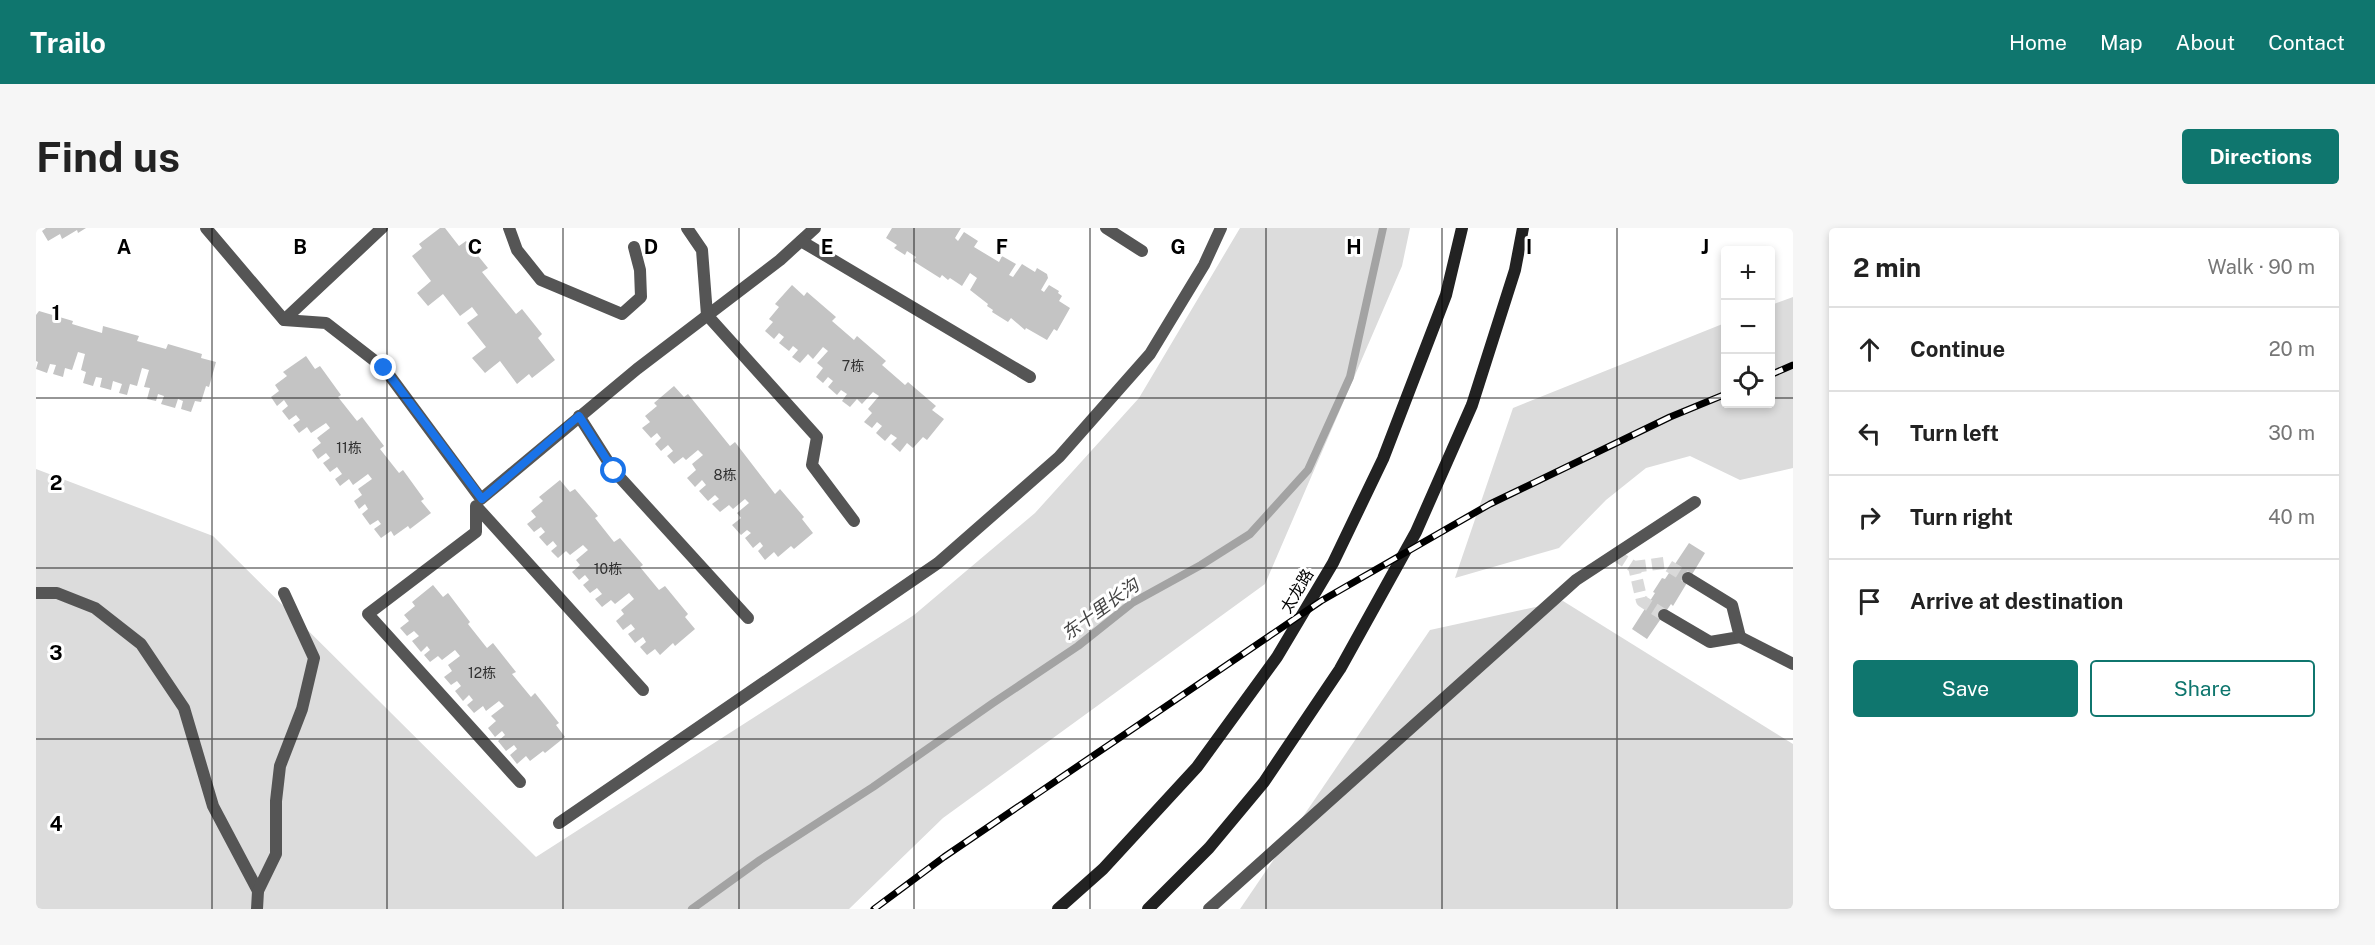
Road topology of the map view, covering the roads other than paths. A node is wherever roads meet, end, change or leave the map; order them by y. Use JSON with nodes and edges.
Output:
{"nodes":[{"id":1,"x":206,"y":228,"type":"edge"},
{"id":2,"x":382,"y":228,"type":"edge"},
{"id":3,"x":509,"y":228,"type":"edge"},
{"id":4,"x":687,"y":228,"type":"edge"},
{"id":5,"x":815,"y":228,"type":"edge"},
{"id":6,"x":1106,"y":228,"type":"edge"},
{"id":7,"x":1221,"y":228,"type":"edge"},
{"id":8,"x":1462,"y":228,"type":"edge"},
{"id":9,"x":1523,"y":228,"type":"edge"},
{"id":10,"x":801,"y":241,"type":"junction"},
{"id":11,"x":634,"y":247,"type":"dead end"},
{"id":12,"x":1142,"y":251,"type":"dead end"},
{"id":13,"x":706,"y":315,"type":"junction"},
{"id":14,"x":284,"y":320,"type":"junction"},
{"id":15,"x":1030,"y":377,"type":"dead end"},
{"id":16,"x":579,"y":416,"type":"junction"},
{"id":17,"x":1695,"y":502,"type":"dead end"},
{"id":18,"x":854,"y":521,"type":"dead end"},
{"id":19,"x":1689,"y":578,"type":"tunnel mouth"},
{"id":20,"x":36,"y":592,"type":"edge"},
{"id":21,"x":284,"y":593,"type":"dead end"},
{"id":22,"x":1664,"y":615,"type":"tunnel mouth"},
{"id":23,"x":748,"y":618,"type":"dead end"},
{"id":24,"x":1740,"y":637,"type":"junction"},
{"id":25,"x":1793,"y":664,"type":"edge"},
{"id":26,"x":643,"y":690,"type":"dead end"},
{"id":27,"x":520,"y":782,"type":"dead end"},
{"id":28,"x":559,"y":823,"type":"dead end"},
{"id":29,"x":258,"y":891,"type":"junction"},
{"id":30,"x":257,"y":909,"type":"edge"},
{"id":31,"x":1058,"y":909,"type":"edge"},
{"id":32,"x":1148,"y":909,"type":"edge"},
{"id":33,"x":1209,"y":909,"type":"edge"}],
"edges":[{"from":1,"to":14,"type":"street"},
{"from":2,"to":14,"type":"street"},
{"from":3,"to":11,"type":"street"},
{"from":4,"to":13,"type":"street"},
{"from":5,"to":10,"type":"street"},
{"from":6,"to":12,"type":"street"},
{"from":7,"to":28,"type":"street"},
{"from":8,"to":31,"type":"street","name":"太龙路"},
{"from":9,"to":32,"type":"street"},
{"from":10,"to":13,"type":"street"},
{"from":10,"to":15,"type":"street"},
{"from":13,"to":16,"type":"street"},
{"from":13,"to":18,"type":"street"},
{"from":14,"to":16,"type":"street"},
{"from":16,"to":23,"type":"street"},
{"from":17,"to":33,"type":"street"},
{"from":19,"to":24,"type":"street"},
{"from":20,"to":29,"type":"street"},
{"from":21,"to":29,"type":"street"},
{"from":22,"to":24,"type":"street"},
{"from":24,"to":25,"type":"street"},
{"from":26,"to":27,"type":"street"},
{"from":29,"to":30,"type":"street"}]}
